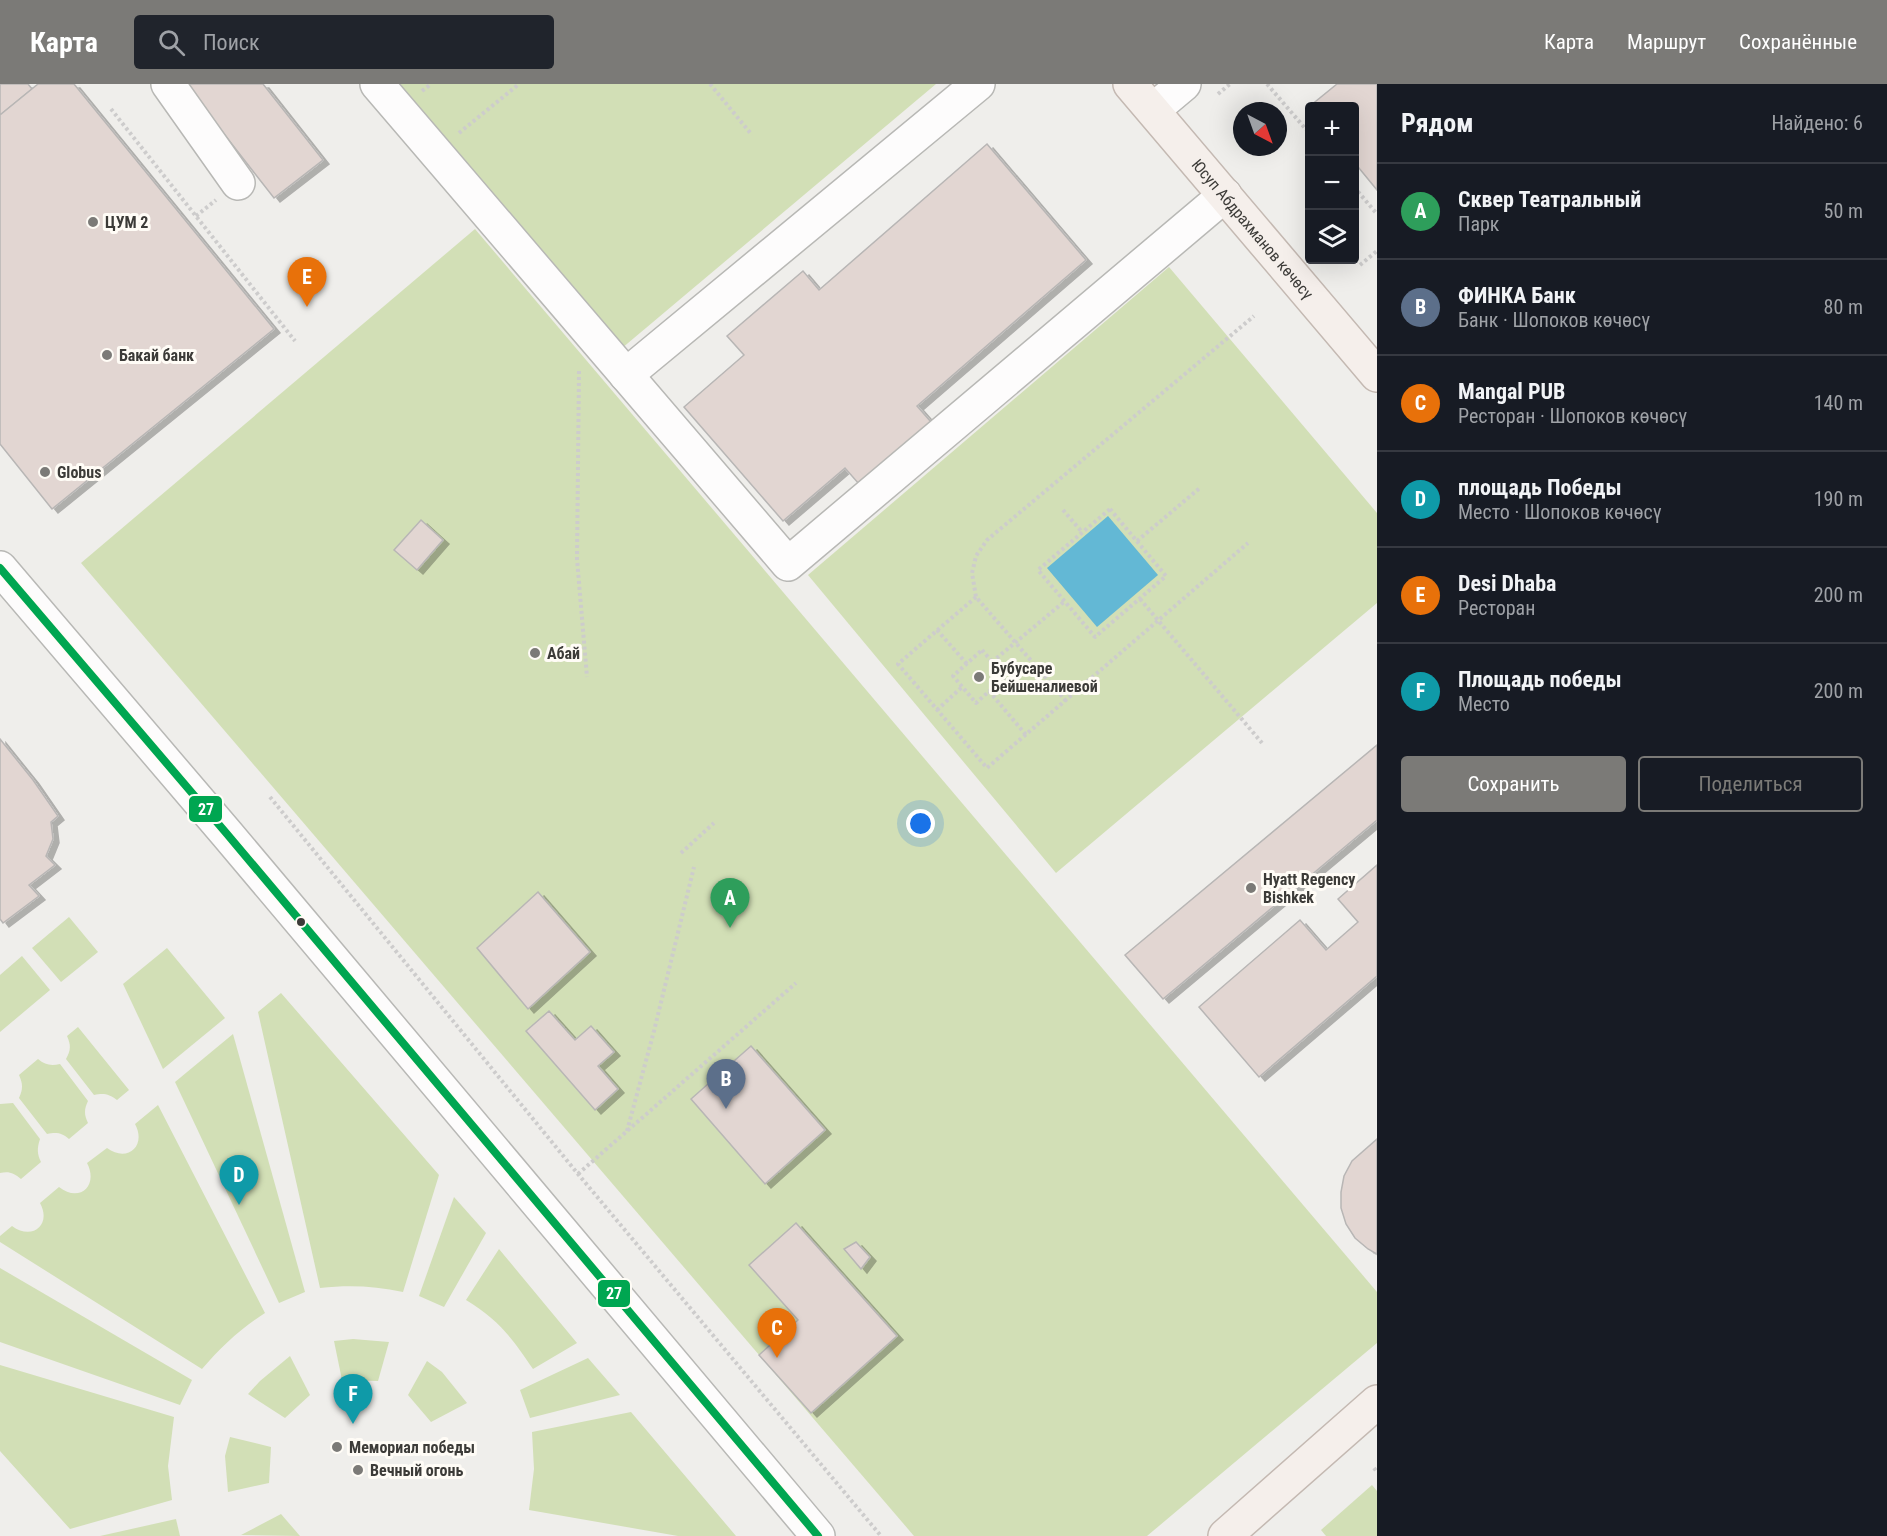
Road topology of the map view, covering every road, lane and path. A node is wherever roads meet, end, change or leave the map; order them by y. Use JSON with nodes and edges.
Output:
{"nodes":[{"id":1,"x":168,"y":84,"type":"edge"},
{"id":2,"x":377,"y":84,"type":"edge"},
{"id":3,"x":519,"y":84,"type":"edge"},
{"id":4,"x":710,"y":84,"type":"edge"},
{"id":5,"x":978,"y":84,"type":"edge"},
{"id":6,"x":1130,"y":84,"type":"edge"},
{"id":7,"x":1184,"y":84,"type":"edge"},
{"id":8,"x":1230,"y":84,"type":"edge"},
{"id":9,"x":1267,"y":84,"type":"edge"},
{"id":10,"x":1218,"y":94,"type":"dead end"},
{"id":11,"x":111,"y":109,"type":"dead end"},
{"id":12,"x":1153,"y":110,"type":"junction"},
{"id":13,"x":1305,"y":128,"type":"edge"},
{"id":14,"x":752,"y":135,"type":"dead end"},
{"id":15,"x":435,"y":152,"type":"junction"},
{"id":16,"x":238,"y":183,"type":"dead end"},
{"id":17,"x":1359,"y":193,"type":"edge"},
{"id":18,"x":1225,"y":195,"type":"junction"},
{"id":19,"x":1377,"y":214,"type":"edge"},
{"id":20,"x":1377,"y":251,"type":"edge"},
{"id":21,"x":1360,"y":265,"type":"dead end"},
{"id":22,"x":1254,"y":316,"type":"dead end"},
{"id":23,"x":295,"y":341,"type":"dead end"},
{"id":24,"x":579,"y":371,"type":"dead end"},
{"id":25,"x":626,"y":375,"type":"junction"},
{"id":26,"x":1377,"y":375,"type":"edge"},
{"id":27,"x":1201,"y":487,"type":"dead end"},
{"id":28,"x":1063,"y":510,"type":"dead end"},
{"id":29,"x":1082,"y":532,"type":"junction"},
{"id":30,"x":1137,"y":541,"type":"junction"},
{"id":31,"x":1248,"y":543,"type":"dead end"},
{"id":32,"x":0,"y":568,"type":"edge"},
{"id":33,"x":976,"y":597,"type":"junction"},
{"id":34,"x":1140,"y":599,"type":"junction"},
{"id":35,"x":1065,"y":601,"type":"junction"},
{"id":36,"x":1159,"y":621,"type":"junction"},
{"id":37,"x":937,"y":630,"type":"junction"},
{"id":38,"x":1016,"y":643,"type":"junction"},
{"id":39,"x":992,"y":662,"type":"junction"},
{"id":40,"x":967,"y":664,"type":"junction"},
{"id":41,"x":587,"y":677,"type":"dead end"},
{"id":42,"x":962,"y":687,"type":"junction"},
{"id":43,"x":989,"y":691,"type":"junction"},
{"id":44,"x":1066,"y":701,"type":"junction"},
{"id":45,"x":937,"y":710,"type":"junction"},
{"id":46,"x":1026,"y":735,"type":"junction"},
{"id":47,"x":1262,"y":743,"type":"dead end"},
{"id":48,"x":270,"y":797,"type":"dead end"},
{"id":49,"x":714,"y":823,"type":"dead end"},
{"id":50,"x":681,"y":853,"type":"dead end"},
{"id":51,"x":693,"y":867,"type":"dead end"},
{"id":52,"x":796,"y":983,"type":"dead end"},
{"id":53,"x":626,"y":1132,"type":"junction"},
{"id":54,"x":578,"y":1174,"type":"junction"},
{"id":55,"x":1377,"y":1402,"type":"edge"},
{"id":56,"x":818,"y":1536,"type":"edge"},
{"id":57,"x":880,"y":1536,"type":"edge"},
{"id":58,"x":1225,"y":1536,"type":"edge"}],
"edges":[{"from":1,"to":16,"type":"street"},
{"from":2,"to":15,"type":"street"},
{"from":3,"to":15,"type":"path"},
{"from":4,"to":14,"type":"path"},
{"from":5,"to":25,"type":"street"},
{"from":6,"to":12,"type":"main road","name":"Юсуп Абдрахманов көчөсү"},
{"from":7,"to":12,"type":"street"},
{"from":8,"to":10,"type":"path"},
{"from":9,"to":13,"type":"path"},
{"from":11,"to":23,"type":"path"},
{"from":12,"to":18,"type":"main road","name":"Юсуп Абдрахманов көчөсү"},
{"from":15,"to":25,"type":"street"},
{"from":17,"to":19,"type":"path"},
{"from":18,"to":25,"type":"street"},
{"from":18,"to":26,"type":"main road","name":"Юсуп Абдрахманов көчөсү"},
{"from":20,"to":21,"type":"path"},
{"from":22,"to":33,"type":"path"},
{"from":24,"to":41,"type":"path"},
{"from":27,"to":30,"type":"path"},
{"from":28,"to":29,"type":"path"},
{"from":29,"to":30,"type":"path"},
{"from":29,"to":35,"type":"path"},
{"from":30,"to":34,"type":"path"},
{"from":31,"to":36,"type":"path"},
{"from":32,"to":56,"type":"street"},
{"from":33,"to":37,"type":"path"},
{"from":33,"to":38,"type":"path"},
{"from":34,"to":35,"type":"path"},
{"from":34,"to":36,"type":"path"},
{"from":35,"to":38,"type":"path"},
{"from":36,"to":44,"type":"path"},
{"from":36,"to":47,"type":"path"},
{"from":37,"to":40,"type":"path"},
{"from":37,"to":45,"type":"path"},
{"from":38,"to":39,"type":"path"},
{"from":38,"to":44,"type":"path"},
{"from":39,"to":40,"type":"path"},
{"from":39,"to":43,"type":"path"},
{"from":40,"to":42,"type":"path"},
{"from":42,"to":43,"type":"path"},
{"from":42,"to":45,"type":"path"},
{"from":43,"to":46,"type":"path"},
{"from":44,"to":46,"type":"path"},
{"from":45,"to":46,"type":"path"},
{"from":48,"to":54,"type":"path"},
{"from":49,"to":50,"type":"path"},
{"from":51,"to":53,"type":"path"},
{"from":52,"to":53,"type":"path"},
{"from":53,"to":54,"type":"path"},
{"from":54,"to":57,"type":"path"},
{"from":55,"to":58,"type":"main road"}]}
